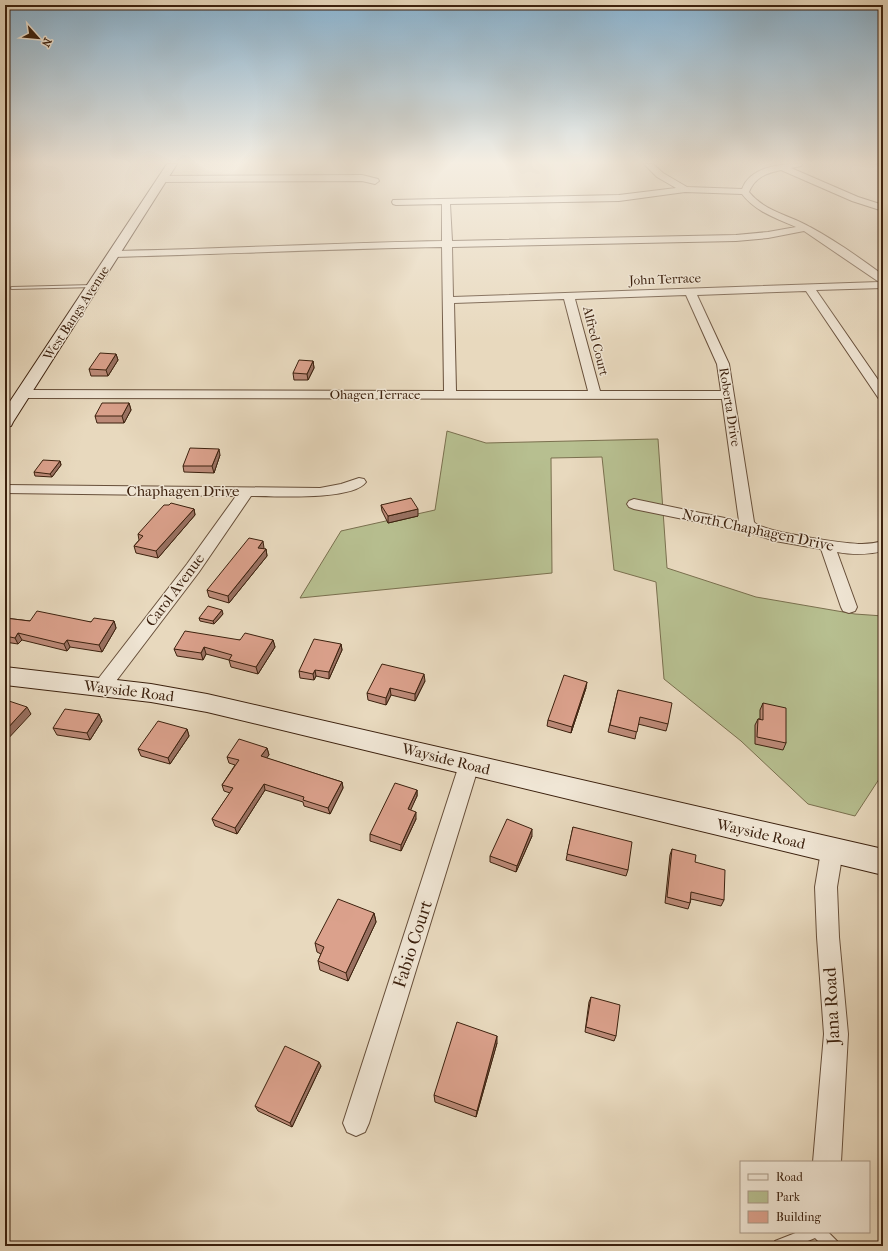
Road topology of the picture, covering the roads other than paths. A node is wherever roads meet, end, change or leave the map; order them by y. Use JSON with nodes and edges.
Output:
{"nodes":[{"id":1,"x":134,"y":222,"type":"edge"},
{"id":2,"x":446,"y":222,"type":"edge"},
{"id":3,"x":793,"y":222,"type":"edge"},
{"id":4,"x":805,"y":228,"type":"junction"},
{"id":5,"x":446,"y":244,"type":"junction"},
{"id":6,"x":114,"y":254,"type":"junction"},
{"id":7,"x":860,"y":263,"type":"junction"},
{"id":8,"x":875,"y":263,"type":"dead end"},
{"id":9,"x":883,"y":280,"type":"edge"},
{"id":10,"x":883,"y":285,"type":"edge"},
{"id":11,"x":93,"y":286,"type":"junction"},
{"id":12,"x":12,"y":288,"type":"dead end"},
{"id":13,"x":809,"y":288,"type":"junction"},
{"id":14,"x":690,"y":292,"type":"junction"},
{"id":15,"x":569,"y":296,"type":"junction"},
{"id":16,"x":448,"y":300,"type":"junction"},
{"id":17,"x":450,"y":394,"type":"junction"},
{"id":18,"x":595,"y":394,"type":"junction"},
{"id":19,"x":728,"y":395,"type":"junction"},
{"id":20,"x":883,"y":396,"type":"edge"},
{"id":21,"x":15,"y":400,"type":"edge"},
{"id":22,"x":6,"y":419,"type":"edge"},
{"id":23,"x":359,"y":482,"type":"dead end"},
{"id":24,"x":5,"y":489,"type":"edge"},
{"id":25,"x":248,"y":492,"type":"junction"},
{"id":26,"x":634,"y":504,"type":"dead end"},
{"id":27,"x":751,"y":528,"type":"junction"},
{"id":28,"x":827,"y":544,"type":"junction"},
{"id":29,"x":883,"y":546,"type":"edge"},
{"id":30,"x":849,"y":607,"type":"dead end"},
{"id":31,"x":5,"y":676,"type":"edge"},
{"id":32,"x":101,"y":688,"type":"junction"},
{"id":33,"x":469,"y":765,"type":"junction"},
{"id":34,"x":832,"y":850,"type":"junction"},
{"id":35,"x":883,"y":862,"type":"edge"},
{"id":36,"x":356,"y":1123,"type":"dead end"},
{"id":37,"x":827,"y":1161,"type":"edge"},
{"id":38,"x":812,"y":1233,"type":"edge"},
{"id":39,"x":820,"y":1233,"type":"edge"},
{"id":40,"x":780,"y":1246,"type":"edge"},
{"id":41,"x":832,"y":1246,"type":"edge"}],
"edges":[{"from":1,"to":6,"type":"street","name":"West Bangs Avenue"},
{"from":2,"to":5,"type":"street"},
{"from":3,"to":4,"type":"street"},
{"from":4,"to":5,"type":"street"},
{"from":4,"to":7,"type":"street"},
{"from":5,"to":6,"type":"street"},
{"from":5,"to":16,"type":"street"},
{"from":6,"to":11,"type":"street","name":"West Bangs Avenue"},
{"from":7,"to":8,"type":"street"},
{"from":7,"to":9,"type":"street"},
{"from":10,"to":13,"type":"street","name":"John Terrace"},
{"from":11,"to":12,"type":"lane"},
{"from":11,"to":21,"type":"street","name":"West Bangs Avenue"},
{"from":13,"to":14,"type":"street","name":"John Terrace"},
{"from":13,"to":20,"type":"street"},
{"from":14,"to":15,"type":"street","name":"John Terrace"},
{"from":14,"to":19,"type":"street","name":"Roberta Drive"},
{"from":15,"to":16,"type":"street","name":"John Terrace"},
{"from":15,"to":18,"type":"street","name":"Alfred Court"},
{"from":16,"to":17,"type":"street"},
{"from":17,"to":18,"type":"street","name":"Ohagen Terrace"},
{"from":17,"to":21,"type":"street","name":"Ohagen Terrace"},
{"from":18,"to":19,"type":"street","name":"Ohagen Terrace"},
{"from":19,"to":27,"type":"street","name":"Roberta Drive"},
{"from":21,"to":22,"type":"street","name":"West Bangs Avenue"},
{"from":23,"to":25,"type":"street","name":"Chaphagen Drive"},
{"from":24,"to":25,"type":"street","name":"Chaphagen Drive"},
{"from":25,"to":32,"type":"street","name":"Carol Avenue"},
{"from":26,"to":27,"type":"street","name":"North Chaphagen Drive"},
{"from":27,"to":28,"type":"street","name":"North Chaphagen Drive"},
{"from":28,"to":29,"type":"street","name":"North Chaphagen Drive"},
{"from":28,"to":30,"type":"street"},
{"from":31,"to":32,"type":"street","name":"Wayside Road"},
{"from":32,"to":33,"type":"street","name":"Wayside Road"},
{"from":33,"to":34,"type":"street","name":"Wayside Road"},
{"from":33,"to":36,"type":"street","name":"Fabio Court"},
{"from":34,"to":35,"type":"street","name":"Wayside Road"},
{"from":34,"to":37,"type":"street","name":"Jana Road"},
{"from":38,"to":40,"type":"lane"},
{"from":39,"to":41,"type":"lane"}]}
